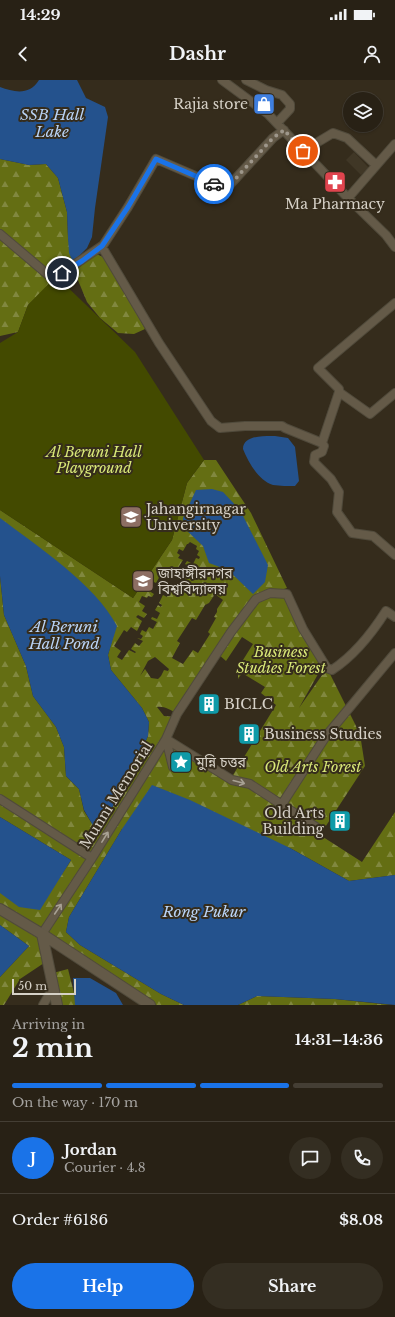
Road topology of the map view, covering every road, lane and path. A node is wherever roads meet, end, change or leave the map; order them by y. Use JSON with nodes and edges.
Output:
{"nodes":[{"id":1,"x":222,"y":80,"type":"edge"},
{"id":2,"x":246,"y":80,"type":"edge"},
{"id":3,"x":277,"y":123,"type":"junction"},
{"id":4,"x":284,"y":130,"type":"junction"},
{"id":5,"x":395,"y":144,"type":"edge"},
{"id":6,"x":303,"y":151,"type":"junction"},
{"id":7,"x":376,"y":165,"type":"junction"},
{"id":8,"x":348,"y":198,"type":"junction"},
{"id":9,"x":0,"y":234,"type":"edge"},
{"id":10,"x":102,"y":246,"type":"junction"},
{"id":11,"x":395,"y":247,"type":"edge"},
{"id":12,"x":395,"y":303,"type":"edge"},
{"id":13,"x":339,"y":392,"type":"junction"},
{"id":14,"x":395,"y":393,"type":"edge"},
{"id":15,"x":322,"y":443,"type":"junction"},
{"id":16,"x":395,"y":555,"type":"edge"},
{"id":17,"x":395,"y":617,"type":"edge"},
{"id":18,"x":395,"y":653,"type":"edge"},
{"id":19,"x":166,"y":739,"type":"junction"},
{"id":20,"x":173,"y":767,"type":"dead end"},
{"id":21,"x":0,"y":799,"type":"edge"},
{"id":22,"x":282,"y":804,"type":"junction"},
{"id":23,"x":316,"y":827,"type":"dead end"},
{"id":24,"x":92,"y":858,"type":"junction"},
{"id":25,"x":0,"y":909,"type":"edge"},
{"id":26,"x":42,"y":934,"type":"junction"},
{"id":27,"x":53,"y":988,"type":"junction"},
{"id":28,"x":43,"y":1005,"type":"edge"},
{"id":29,"x":57,"y":1005,"type":"edge"},
{"id":30,"x":150,"y":1005,"type":"edge"}],
"edges":[{"from":1,"to":3,"type":"street"},
{"from":2,"to":3,"type":"street"},
{"from":3,"to":4,"type":"street"},
{"from":4,"to":6,"type":"street"},
{"from":4,"to":10,"type":"street"},
{"from":5,"to":7,"type":"street"},
{"from":6,"to":7,"type":"street"},
{"from":6,"to":8,"type":"street"},
{"from":7,"to":8,"type":"street"},
{"from":8,"to":11,"type":"street"},
{"from":9,"to":10,"type":"street"},
{"from":10,"to":15,"type":"street"},
{"from":12,"to":13,"type":"street"},
{"from":13,"to":14,"type":"street"},
{"from":13,"to":15,"type":"street"},
{"from":15,"to":16,"type":"street"},
{"from":17,"to":19,"type":"street"},
{"from":18,"to":22,"type":"street"},
{"from":19,"to":20,"type":"street"},
{"from":19,"to":22,"type":"street","name":"Munni Memorial","one_way":true},
{"from":24,"to":19,"type":"street","name":"Munni Memorial","one_way":true},
{"from":21,"to":24,"type":"street"},
{"from":22,"to":23,"type":"street","name":"Munni Memorial"},
{"from":26,"to":24,"type":"street","name":"Munni Memorial","one_way":true},
{"from":25,"to":26,"type":"street"},
{"from":26,"to":27,"type":"street"},
{"from":26,"to":30,"type":"street"},
{"from":27,"to":28,"type":"street"},
{"from":27,"to":29,"type":"street"}]}
